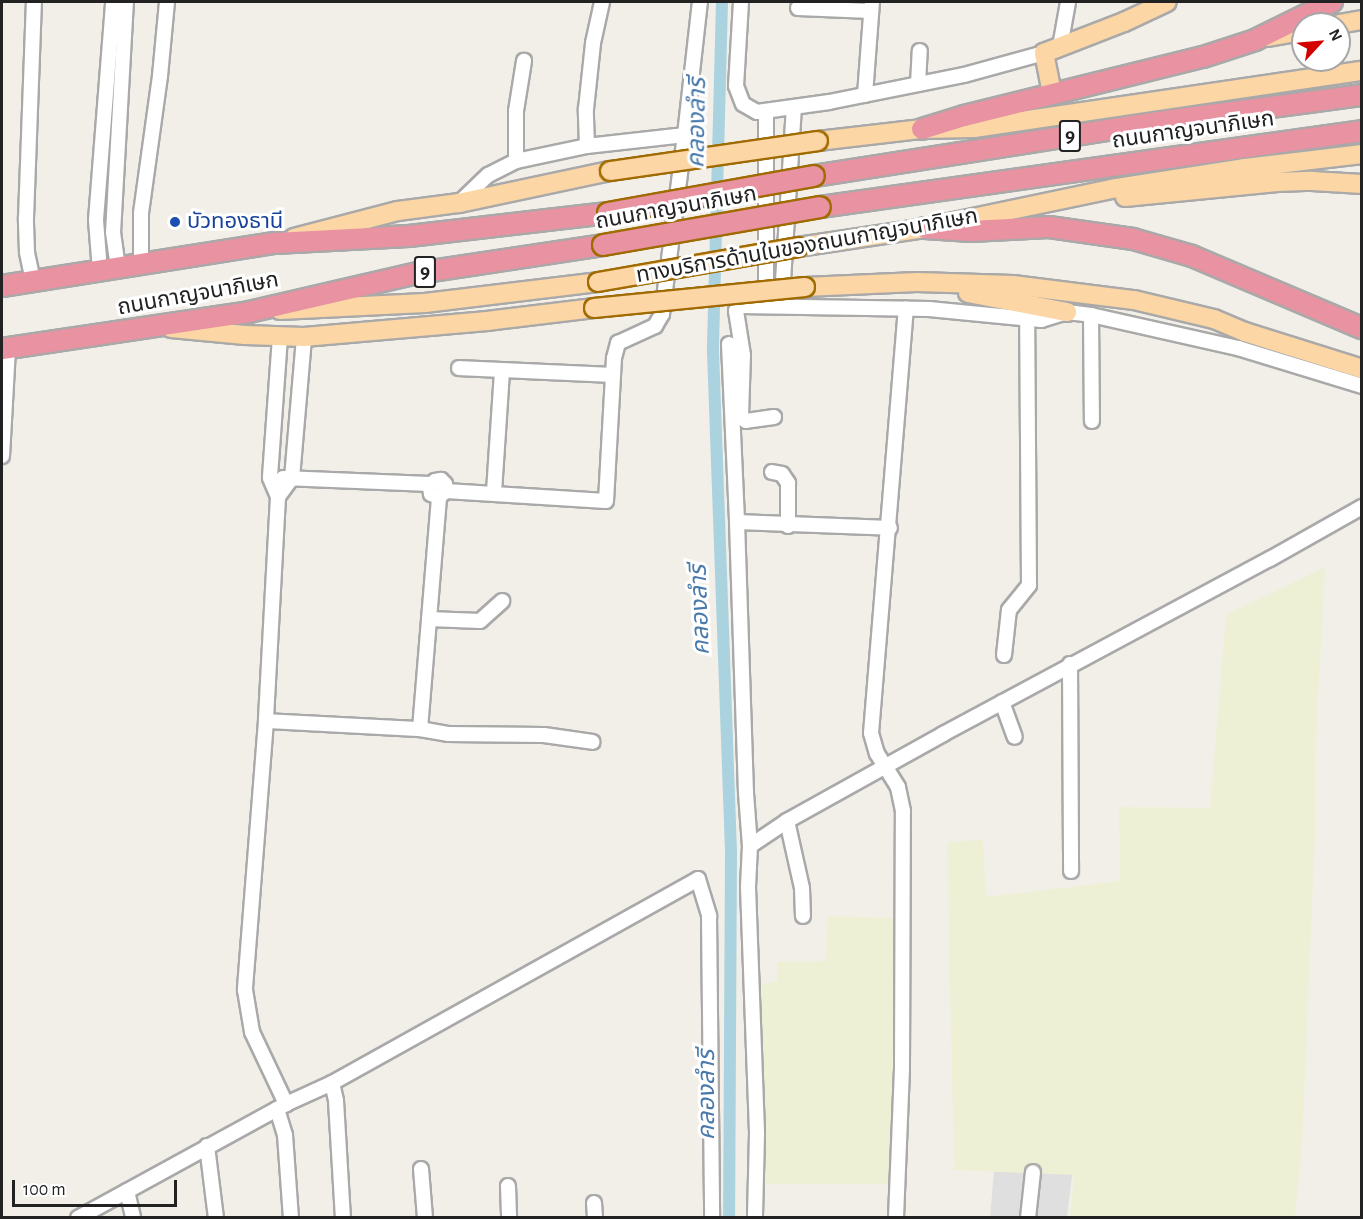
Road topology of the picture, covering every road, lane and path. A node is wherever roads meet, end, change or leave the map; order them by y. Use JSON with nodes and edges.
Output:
{"nodes":[{"id":1,"x":34,"y":2,"type":"edge"},
{"id":2,"x":113,"y":2,"type":"edge"},
{"id":3,"x":126,"y":2,"type":"edge"},
{"id":4,"x":167,"y":2,"type":"edge"},
{"id":5,"x":602,"y":2,"type":"edge"},
{"id":6,"x":700,"y":2,"type":"edge"},
{"id":7,"x":741,"y":2,"type":"edge"},
{"id":8,"x":1068,"y":2,"type":"edge"},
{"id":9,"x":1167,"y":2,"type":"edge"},
{"id":10,"x":1332,"y":2,"type":"edge"},
{"id":11,"x":871,"y":6,"type":"edge"},
{"id":12,"x":798,"y":8,"type":"dead end"},
{"id":13,"x":1291,"y":33,"type":"edge"},
{"id":14,"x":1255,"y":40,"type":"junction"},
{"id":15,"x":1052,"y":50,"type":"junction"},
{"id":16,"x":920,"y":51,"type":"dead end"},
{"id":17,"x":524,"y":61,"type":"dead end"},
{"id":18,"x":1362,"y":71,"type":"edge"},
{"id":19,"x":918,"y":84,"type":"junction"},
{"id":20,"x":1052,"y":93,"type":"junction"},
{"id":21,"x":865,"y":95,"type":"junction"},
{"id":22,"x":1362,"y":95,"type":"edge"},
{"id":23,"x":794,"y":108,"type":"junction"},
{"id":24,"x":766,"y":113,"type":"junction"},
{"id":25,"x":686,"y":125,"type":"junction"},
{"id":26,"x":922,"y":129,"type":"junction"},
{"id":27,"x":1362,"y":131,"type":"edge"},
{"id":28,"x":587,"y":146,"type":"junction"},
{"id":29,"x":1362,"y":154,"type":"edge"},
{"id":30,"x":516,"y":161,"type":"junction"},
{"id":31,"x":1362,"y":184,"type":"edge"},
{"id":32,"x":1084,"y":196,"type":"junction"},
{"id":33,"x":459,"y":203,"type":"junction"},
{"id":34,"x":925,"y":228,"type":"junction"},
{"id":35,"x":275,"y":243,"type":"junction"},
{"id":36,"x":141,"y":264,"type":"junction"},
{"id":37,"x":109,"y":269,"type":"junction"},
{"id":38,"x":33,"y":281,"type":"junction"},
{"id":39,"x":917,"y":282,"type":"junction"},
{"id":40,"x":2,"y":286,"type":"edge"},
{"id":41,"x":766,"y":305,"type":"junction"},
{"id":42,"x":782,"y":306,"type":"junction"},
{"id":43,"x":906,"y":308,"type":"junction"},
{"id":44,"x":249,"y":312,"type":"junction"},
{"id":45,"x":1067,"y":312,"type":"junction"},
{"id":46,"x":1091,"y":315,"type":"junction"},
{"id":47,"x":1027,"y":319,"type":"junction"},
{"id":48,"x":1214,"y":319,"type":"junction"},
{"id":49,"x":161,"y":327,"type":"junction"},
{"id":50,"x":1362,"y":328,"type":"edge"},
{"id":51,"x":280,"y":337,"type":"junction"},
{"id":52,"x":304,"y":337,"type":"junction"},
{"id":53,"x":729,"y":344,"type":"dead end"},
{"id":54,"x":5,"y":349,"type":"edge"},
{"id":55,"x":1362,"y":359,"type":"edge"},
{"id":56,"x":459,"y":368,"type":"dead end"},
{"id":57,"x":1362,"y":369,"type":"edge"},
{"id":58,"x":502,"y":371,"type":"junction"},
{"id":59,"x":612,"y":375,"type":"junction"},
{"id":60,"x":1362,"y":386,"type":"edge"},
{"id":61,"x":774,"y":417,"type":"dead end"},
{"id":62,"x":274,"y":418,"type":"junction"},
{"id":63,"x":297,"y":418,"type":"junction"},
{"id":64,"x":1092,"y":421,"type":"dead end"},
{"id":65,"x":2,"y":456,"type":"edge"},
{"id":66,"x":772,"y":472,"type":"dead end"},
{"id":67,"x":270,"y":478,"type":"junction"},
{"id":68,"x":292,"y":478,"type":"junction"},
{"id":69,"x":494,"y":492,"type":"junction"},
{"id":70,"x":443,"y":494,"type":"junction"},
{"id":71,"x":278,"y":497,"type":"junction"},
{"id":72,"x":1362,"y":507,"type":"edge"},
{"id":73,"x":737,"y":522,"type":"junction"},
{"id":74,"x":788,"y":526,"type":"junction"},
{"id":75,"x":890,"y":528,"type":"junction"},
{"id":76,"x":502,"y":601,"type":"dead end"},
{"id":77,"x":429,"y":619,"type":"junction"},
{"id":78,"x":1004,"y":655,"type":"dead end"},
{"id":79,"x":1070,"y":664,"type":"junction"},
{"id":80,"x":1005,"y":710,"type":"junction"},
{"id":81,"x":266,"y":721,"type":"junction"},
{"id":82,"x":420,"y":729,"type":"junction"},
{"id":83,"x":1015,"y":737,"type":"dead end"},
{"id":84,"x":593,"y":742,"type":"dead end"},
{"id":85,"x":887,"y":769,"type":"junction"},
{"id":86,"x":787,"y":821,"type":"junction"},
{"id":87,"x":750,"y":846,"type":"junction"},
{"id":88,"x":1071,"y":871,"type":"dead end"},
{"id":89,"x":803,"y":916,"type":"dead end"},
{"id":90,"x":332,"y":1083,"type":"junction"},
{"id":91,"x":282,"y":1106,"type":"junction"},
{"id":92,"x":207,"y":1146,"type":"junction"},
{"id":93,"x":421,"y":1169,"type":"dead end"},
{"id":94,"x":1033,"y":1172,"type":"dead end"},
{"id":95,"x":508,"y":1186,"type":"dead end"},
{"id":96,"x":127,"y":1191,"type":"junction"},
{"id":97,"x":594,"y":1203,"type":"dead end"},
{"id":98,"x":78,"y":1218,"type":"edge"},
{"id":99,"x":133,"y":1218,"type":"edge"},
{"id":100,"x":216,"y":1218,"type":"edge"},
{"id":101,"x":291,"y":1218,"type":"edge"},
{"id":102,"x":343,"y":1218,"type":"edge"},
{"id":103,"x":425,"y":1218,"type":"edge"},
{"id":104,"x":509,"y":1218,"type":"edge"},
{"id":105,"x":595,"y":1218,"type":"edge"},
{"id":106,"x":712,"y":1218,"type":"edge"},
{"id":107,"x":755,"y":1218,"type":"edge"},
{"id":108,"x":896,"y":1218,"type":"edge"},
{"id":109,"x":1028,"y":1218,"type":"edge"}],
"edges":[{"from":1,"to":38,"type":"street"},
{"from":2,"to":37,"type":"street"},
{"from":3,"to":37,"type":"street"},
{"from":4,"to":36,"type":"street"},
{"from":5,"to":28,"type":"street"},
{"from":6,"to":25,"type":"street"},
{"from":7,"to":24,"type":"street"},
{"from":8,"to":15,"type":"street"},
{"from":9,"to":15,"type":"main road"},
{"from":10,"to":14,"type":"highway"},
{"from":11,"to":12,"type":"street"},
{"from":11,"to":21,"type":"street"},
{"from":13,"to":14,"type":"main road"},
{"from":14,"to":20,"type":"highway"},
{"from":15,"to":19,"type":"street"},
{"from":15,"to":20,"type":"main road"},
{"from":16,"to":19,"type":"street"},
{"from":17,"to":30,"type":"street"},
{"from":18,"to":26,"type":"main road"},
{"from":19,"to":21,"type":"street"},
{"from":20,"to":26,"type":"highway"},
{"from":21,"to":23,"type":"street"},
{"from":22,"to":35,"type":"highway","name":"ถนนกาญจนาภิเษก","number":"9","bridge":true},
{"from":23,"to":24,"type":"street"},
{"from":23,"to":42,"type":"street"},
{"from":24,"to":41,"type":"street"},
{"from":25,"to":28,"type":"street"},
{"from":25,"to":59,"type":"street"},
{"from":26,"to":33,"type":"main road","bridge":true},
{"from":27,"to":44,"type":"highway","name":"ถนนกาญจนาภิเษก","number":"9","bridge":true},
{"from":28,"to":30,"type":"street"},
{"from":29,"to":32,"type":"main road","name":"ทางบริการด้านในของถนนกาญจนาภิเษก"},
{"from":30,"to":33,"type":"street"},
{"from":31,"to":32,"type":"main road"},
{"from":32,"to":34,"type":"main road","name":"ทางบริการด้านในของถนนกาญจนาภิเษก"},
{"from":33,"to":35,"type":"main road"},
{"from":34,"to":44,"type":"main road","name":"ทางบริการด้านในของถนนกาญจนาภิเษก","bridge":true},
{"from":34,"to":50,"type":"highway"},
{"from":35,"to":36,"type":"highway","name":"ถนนกาญจนาภิเษก","number":"9"},
{"from":36,"to":37,"type":"highway","name":"ถนนกาญจนาภิเษก","number":"9"},
{"from":37,"to":38,"type":"highway","name":"ถนนกาญจนาภิเษก","number":"9"},
{"from":38,"to":40,"type":"highway","name":"ถนนกาญจนาภิเษก","number":"9"},
{"from":39,"to":45,"type":"main road"},
{"from":39,"to":48,"type":"main road"},
{"from":39,"to":52,"type":"main road","bridge":true},
{"from":41,"to":42,"type":"street"},
{"from":41,"to":61,"type":"street"},
{"from":42,"to":43,"type":"street"},
{"from":43,"to":47,"type":"street"},
{"from":43,"to":75,"type":"street"},
{"from":44,"to":49,"type":"highway","name":"ถนนกาญจนาภิเษก","number":"9"},
{"from":45,"to":46,"type":"street"},
{"from":45,"to":47,"type":"street"},
{"from":46,"to":60,"type":"street"},
{"from":46,"to":64,"type":"street"},
{"from":47,"to":78,"type":"street"},
{"from":48,"to":55,"type":"main road"},
{"from":48,"to":57,"type":"main road"},
{"from":49,"to":51,"type":"main road"},
{"from":49,"to":54,"type":"highway","name":"ถนนกาญจนาภิเษก","number":"9"},
{"from":51,"to":52,"type":"main road"},
{"from":51,"to":62,"type":"street"},
{"from":52,"to":63,"type":"street"},
{"from":53,"to":73,"type":"street"},
{"from":54,"to":65,"type":"street"},
{"from":56,"to":58,"type":"street"},
{"from":58,"to":59,"type":"street"},
{"from":58,"to":69,"type":"street"},
{"from":59,"to":69,"type":"street"},
{"from":62,"to":63,"type":"street"},
{"from":62,"to":67,"type":"street"},
{"from":63,"to":68,"type":"street"},
{"from":66,"to":74,"type":"street"},
{"from":67,"to":68,"type":"street"},
{"from":67,"to":71,"type":"street"},
{"from":68,"to":70,"type":"street"},
{"from":68,"to":71,"type":"street"},
{"from":69,"to":70,"type":"street"},
{"from":70,"to":77,"type":"street"},
{"from":71,"to":81,"type":"street"},
{"from":72,"to":79,"type":"street"},
{"from":73,"to":74,"type":"street"},
{"from":73,"to":87,"type":"street"},
{"from":74,"to":75,"type":"street"},
{"from":75,"to":85,"type":"street"},
{"from":76,"to":77,"type":"street"},
{"from":77,"to":82,"type":"street"},
{"from":79,"to":80,"type":"street"},
{"from":79,"to":88,"type":"street"},
{"from":80,"to":83,"type":"street"},
{"from":80,"to":85,"type":"street"},
{"from":81,"to":82,"type":"street"},
{"from":81,"to":91,"type":"street"},
{"from":82,"to":84,"type":"street"},
{"from":85,"to":86,"type":"street"},
{"from":85,"to":108,"type":"street"},
{"from":86,"to":87,"type":"street"},
{"from":86,"to":89,"type":"street"},
{"from":87,"to":107,"type":"street"},
{"from":90,"to":91,"type":"street"},
{"from":90,"to":102,"type":"street"},
{"from":90,"to":106,"type":"street"},
{"from":91,"to":92,"type":"street"},
{"from":91,"to":101,"type":"street"},
{"from":92,"to":96,"type":"street"},
{"from":92,"to":100,"type":"street"},
{"from":93,"to":103,"type":"street"},
{"from":94,"to":109,"type":"street"},
{"from":95,"to":104,"type":"street"},
{"from":96,"to":98,"type":"street"},
{"from":96,"to":99,"type":"street"},
{"from":97,"to":105,"type":"street"}]}
